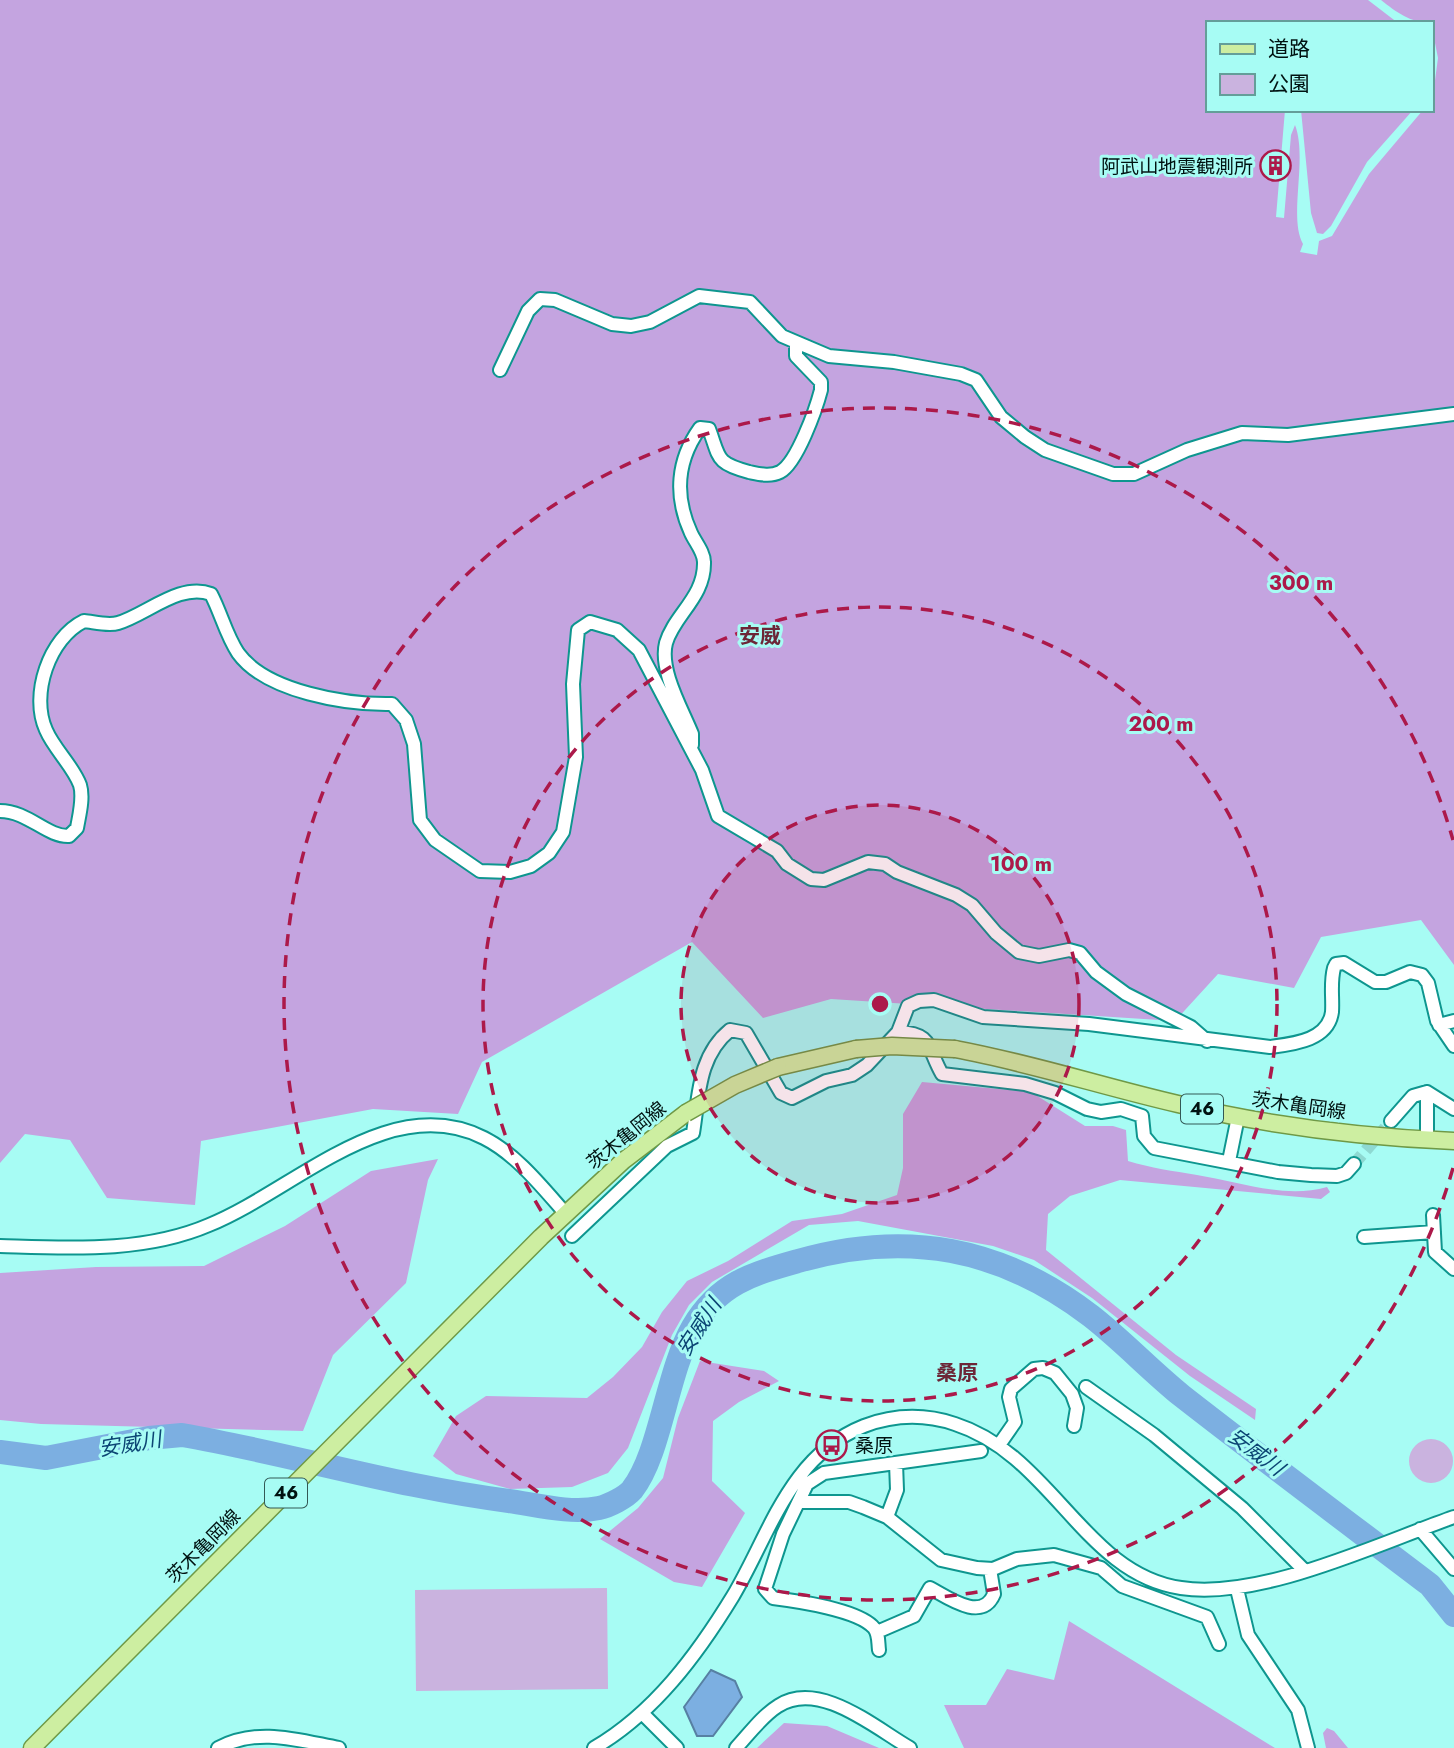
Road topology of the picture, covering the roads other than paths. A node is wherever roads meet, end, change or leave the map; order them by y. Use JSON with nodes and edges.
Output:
{"nodes":[{"id":1,"x":796,"y":344,"type":"junction"},
{"id":2,"x":500,"y":370,"type":"dead end"},
{"id":3,"x":1454,"y":414,"type":"edge"},
{"id":4,"x":690,"y":748,"type":"junction"},
{"id":5,"x":0,"y":811,"type":"edge"},
{"id":6,"x":1454,"y":1021,"type":"edge"},
{"id":7,"x":1439,"y":1025,"type":"junction"},
{"id":8,"x":898,"y":1032,"type":"junction"},
{"id":9,"x":1207,"y":1041,"type":"junction"},
{"id":10,"x":1454,"y":1046,"type":"edge"},
{"id":11,"x":1427,"y":1092,"type":"junction"},
{"id":12,"x":1454,"y":1109,"type":"edge"},
{"id":13,"x":1238,"y":1117,"type":"junction"},
{"id":14,"x":1391,"y":1121,"type":"tunnel mouth"},
{"id":15,"x":1427,"y":1140,"type":"junction"},
{"id":16,"x":1454,"y":1141,"type":"edge"},
{"id":17,"x":1230,"y":1161,"type":"junction"},
{"id":18,"x":1354,"y":1164,"type":"tunnel mouth"},
{"id":19,"x":565,"y":1213,"type":"junction"},
{"id":20,"x":1433,"y":1215,"type":"dead end"},
{"id":21,"x":1434,"y":1232,"type":"junction"},
{"id":22,"x":572,"y":1236,"type":"dead end"},
{"id":23,"x":1364,"y":1237,"type":"dead end"},
{"id":24,"x":0,"y":1246,"type":"edge"},
{"id":25,"x":1454,"y":1269,"type":"edge"},
{"id":26,"x":1086,"y":1387,"type":"dead end"},
{"id":27,"x":1074,"y":1426,"type":"dead end"},
{"id":28,"x":999,"y":1445,"type":"junction"},
{"id":29,"x":981,"y":1451,"type":"dead end"},
{"id":30,"x":896,"y":1463,"type":"junction"},
{"id":31,"x":803,"y":1480,"type":"junction"},
{"id":32,"x":799,"y":1502,"type":"junction"},
{"id":33,"x":887,"y":1517,"type":"junction"},
{"id":34,"x":1454,"y":1517,"type":"edge"},
{"id":35,"x":1416,"y":1530,"type":"junction"},
{"id":36,"x":1113,"y":1558,"type":"junction"},
{"id":37,"x":1101,"y":1568,"type":"junction"},
{"id":38,"x":990,"y":1569,"type":"junction"},
{"id":39,"x":1454,"y":1569,"type":"edge"},
{"id":40,"x":1304,"y":1570,"type":"junction"},
{"id":41,"x":1237,"y":1589,"type":"junction"},
{"id":42,"x":877,"y":1632,"type":"junction"},
{"id":43,"x":1219,"y":1644,"type":"dead end"},
{"id":44,"x":879,"y":1650,"type":"dead end"},
{"id":45,"x":642,"y":1713,"type":"junction"},
{"id":46,"x":32,"y":1748,"type":"edge"},
{"id":47,"x":218,"y":1748,"type":"edge"},
{"id":48,"x":339,"y":1748,"type":"edge"},
{"id":49,"x":594,"y":1748,"type":"edge"},
{"id":50,"x":677,"y":1748,"type":"edge"},
{"id":51,"x":736,"y":1748,"type":"edge"},
{"id":52,"x":910,"y":1748,"type":"edge"},
{"id":53,"x":1308,"y":1748,"type":"edge"}],
"edges":[{"from":1,"to":2,"type":"street"},
{"from":1,"to":3,"type":"street"},
{"from":1,"to":4,"type":"street"},
{"from":4,"to":5,"type":"street"},
{"from":4,"to":9,"type":"street"},
{"from":6,"to":7,"type":"street"},
{"from":7,"to":9,"type":"street"},
{"from":7,"to":10,"type":"street"},
{"from":8,"to":9,"type":"street"},
{"from":8,"to":17,"type":"street"},
{"from":8,"to":22,"type":"street"},
{"from":11,"to":12,"type":"street"},
{"from":11,"to":14,"type":"street"},
{"from":11,"to":15,"type":"street"},
{"from":13,"to":15,"type":"main road","name":"茨木亀岡線","number":"46"},
{"from":13,"to":17,"type":"street"},
{"from":13,"to":19,"type":"main road","name":"茨木亀岡線","number":"46","bridge":true},
{"from":15,"to":16,"type":"main road","name":"茨木亀岡線","number":"46"},
{"from":17,"to":18,"type":"street"},
{"from":19,"to":24,"type":"street"},
{"from":19,"to":46,"type":"main road","name":"茨木亀岡線","number":"46"},
{"from":20,"to":21,"type":"street"},
{"from":21,"to":23,"type":"street"},
{"from":21,"to":25,"type":"street"},
{"from":26,"to":40,"type":"street"},
{"from":27,"to":28,"type":"street"},
{"from":28,"to":31,"type":"street"},
{"from":28,"to":36,"type":"street"},
{"from":29,"to":30,"type":"street"},
{"from":30,"to":31,"type":"street"},
{"from":30,"to":33,"type":"street"},
{"from":31,"to":32,"type":"street"},
{"from":31,"to":45,"type":"street"},
{"from":32,"to":33,"type":"street"},
{"from":32,"to":42,"type":"street"},
{"from":33,"to":38,"type":"street"},
{"from":34,"to":35,"type":"street"},
{"from":35,"to":39,"type":"street"},
{"from":35,"to":40,"type":"street"},
{"from":36,"to":37,"type":"street"},
{"from":36,"to":41,"type":"street"},
{"from":37,"to":38,"type":"street"},
{"from":37,"to":43,"type":"street"},
{"from":38,"to":42,"type":"street"},
{"from":40,"to":41,"type":"street"},
{"from":41,"to":53,"type":"street"},
{"from":42,"to":44,"type":"street"},
{"from":45,"to":49,"type":"street"},
{"from":45,"to":50,"type":"street"},
{"from":47,"to":48,"type":"street"},
{"from":51,"to":52,"type":"street"}]}
